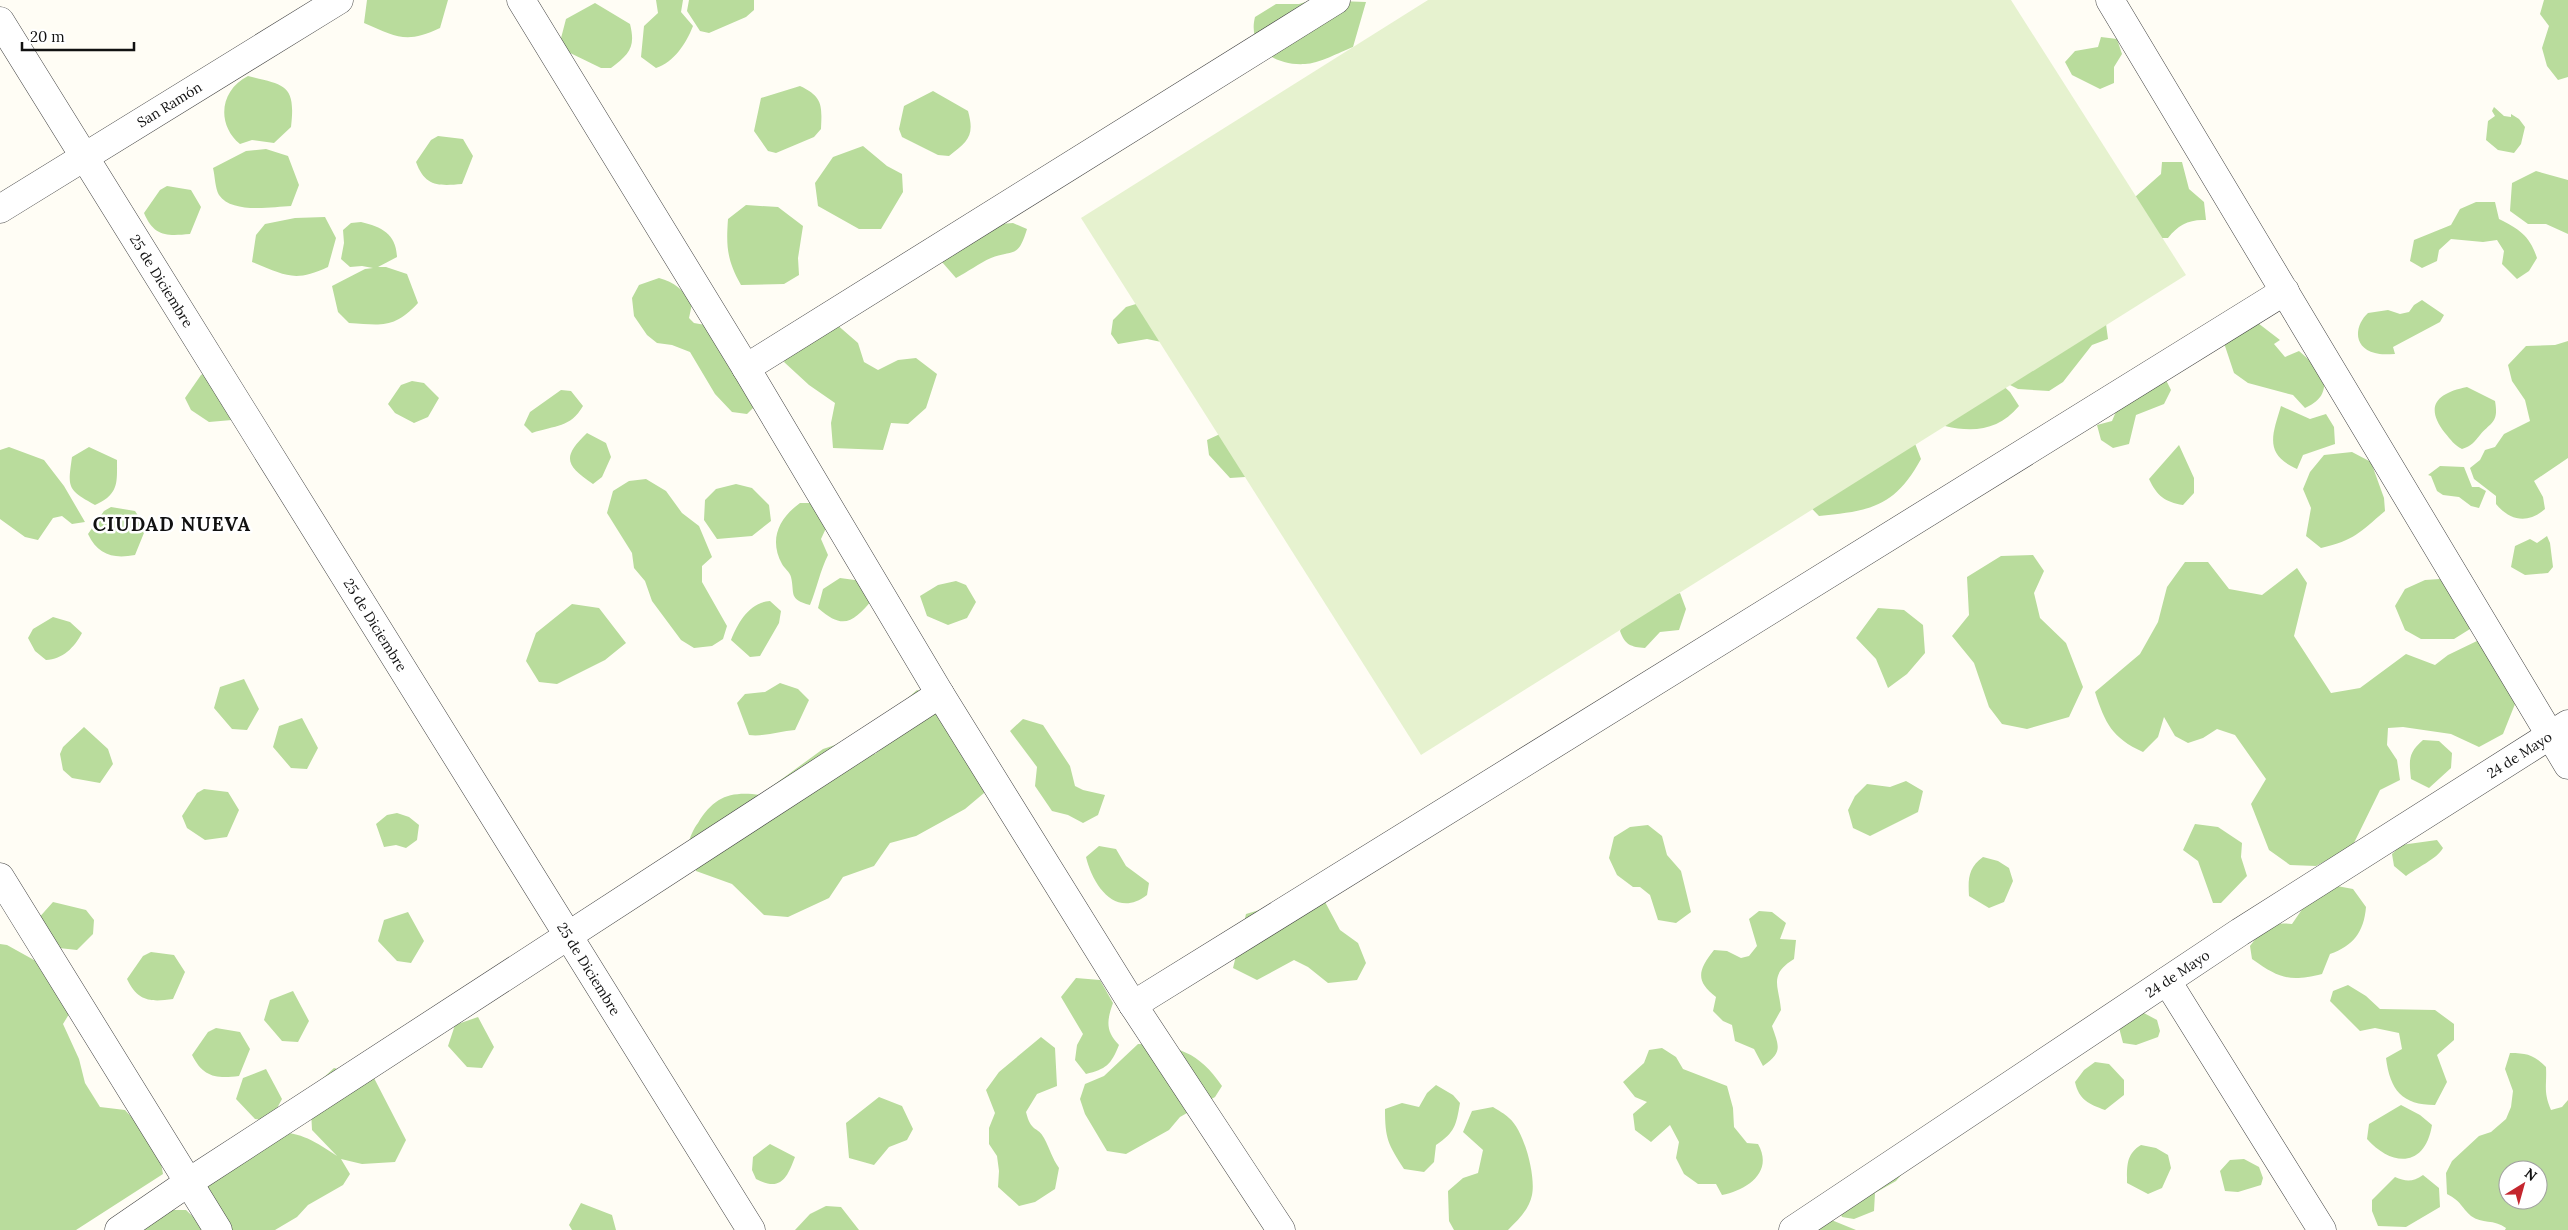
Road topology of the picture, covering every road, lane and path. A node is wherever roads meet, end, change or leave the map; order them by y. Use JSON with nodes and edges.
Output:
{"nodes":[{"id":1,"x":339,"y":0,"type":"edge"},
{"id":2,"x":521,"y":0,"type":"edge"},
{"id":3,"x":1336,"y":0,"type":"edge"},
{"id":4,"x":2110,"y":0,"type":"edge"},
{"id":5,"x":0,"y":21,"type":"edge"},
{"id":6,"x":86,"y":156,"type":"junction"},
{"id":7,"x":0,"y":209,"type":"edge"},
{"id":8,"x":2284,"y":292,"type":"junction"},
{"id":9,"x":746,"y":368,"type":"junction"},
{"id":10,"x":940,"y":694,"type":"junction"},
{"id":11,"x":2559,"y":729,"type":"edge"},
{"id":12,"x":2568,"y":765,"type":"edge"},
{"id":13,"x":0,"y":877,"type":"edge"},
{"id":14,"x":568,"y":936,"type":"junction"},
{"id":15,"x":2167,"y":981,"type":"junction"},
{"id":16,"x":1133,"y":1005,"type":"junction"},
{"id":17,"x":189,"y":1182,"type":"junction"},
{"id":18,"x":1820,"y":1223,"type":"edge"},
{"id":19,"x":119,"y":1230,"type":"edge"},
{"id":20,"x":218,"y":1230,"type":"edge"},
{"id":21,"x":751,"y":1230,"type":"edge"},
{"id":22,"x":1281,"y":1230,"type":"edge"},
{"id":23,"x":1793,"y":1230,"type":"edge"},
{"id":24,"x":2322,"y":1230,"type":"edge"}],
"edges":[{"from":1,"to":6,"type":"street","name":"San Ramón"},
{"from":2,"to":9,"type":"street"},
{"from":3,"to":9,"type":"street"},
{"from":4,"to":8,"type":"street"},
{"from":5,"to":6,"type":"street","name":"25 de Diciembre"},
{"from":6,"to":7,"type":"street","name":"San Ramón"},
{"from":6,"to":14,"type":"street","name":"25 de Diciembre"},
{"from":8,"to":11,"type":"street"},
{"from":8,"to":16,"type":"street"},
{"from":9,"to":10,"type":"street"},
{"from":10,"to":14,"type":"street"},
{"from":10,"to":16,"type":"street"},
{"from":11,"to":12,"type":"street"},
{"from":11,"to":15,"type":"street","name":"24 de Mayo"},
{"from":13,"to":17,"type":"street"},
{"from":14,"to":17,"type":"street"},
{"from":14,"to":21,"type":"street","name":"25 de Diciembre"},
{"from":15,"to":18,"type":"street","name":"24 de Mayo"},
{"from":15,"to":24,"type":"street"},
{"from":16,"to":22,"type":"street"},
{"from":17,"to":19,"type":"street"},
{"from":17,"to":20,"type":"street"},
{"from":18,"to":23,"type":"street","name":"24 de Mayo"}]}
